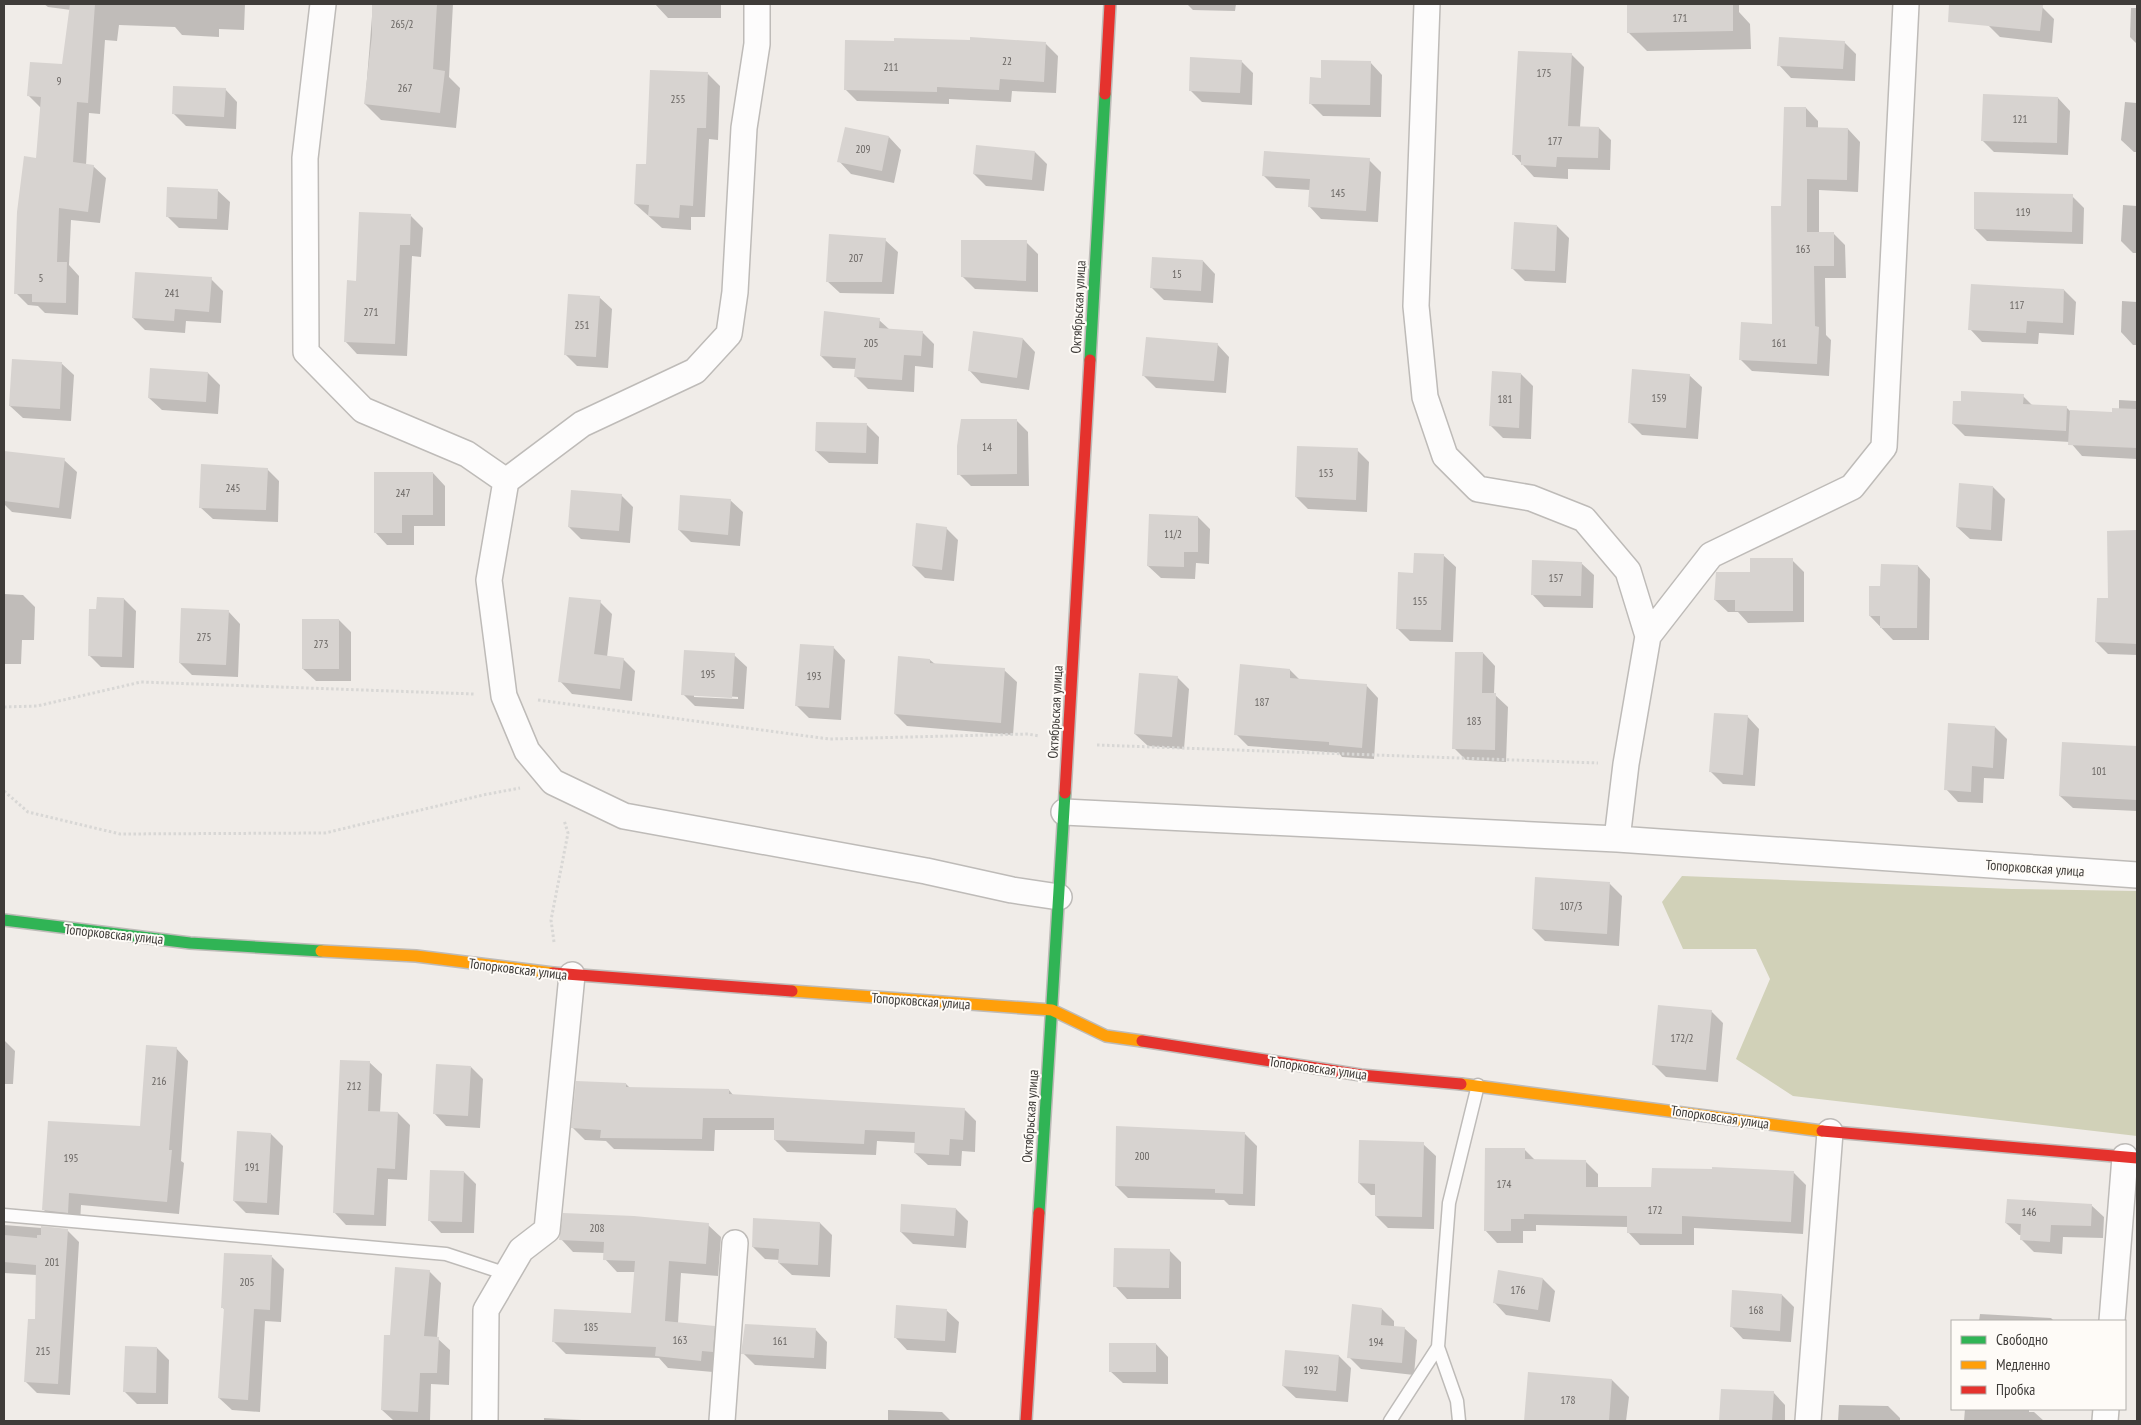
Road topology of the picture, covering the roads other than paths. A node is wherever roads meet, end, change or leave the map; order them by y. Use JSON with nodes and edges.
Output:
{"nodes":[{"id":1,"x":323,"y":4,"type":"edge"},
{"id":2,"x":756,"y":4,"type":"edge"},
{"id":3,"x":1110,"y":4,"type":"edge"},
{"id":4,"x":1427,"y":4,"type":"edge"},
{"id":5,"x":1906,"y":4,"type":"edge"},
{"id":6,"x":506,"y":481,"type":"junction"},
{"id":7,"x":1648,"y":636,"type":"junction"},
{"id":8,"x":1064,"y":812,"type":"junction"},
{"id":9,"x":1617,"y":840,"type":"junction"},
{"id":10,"x":2137,"y":875,"type":"edge"},
{"id":11,"x":1059,"y":897,"type":"junction"},
{"id":12,"x":4,"y":920,"type":"edge"},
{"id":13,"x":572,"y":975,"type":"junction"},
{"id":14,"x":1052,"y":1010,"type":"junction"},
{"id":15,"x":1478,"y":1085,"type":"junction"},
{"id":16,"x":1830,"y":1132,"type":"junction"},
{"id":17,"x":2131,"y":1157,"type":"edge"},
{"id":18,"x":4,"y":1215,"type":"edge"},
{"id":19,"x":735,"y":1243,"type":"dead end"},
{"id":20,"x":507,"y":1274,"type":"junction"},
{"id":21,"x":2112,"y":1320,"type":"edge"},
{"id":22,"x":1438,"y":1347,"type":"junction"},
{"id":23,"x":485,"y":1421,"type":"edge"},
{"id":24,"x":722,"y":1421,"type":"edge"},
{"id":25,"x":1026,"y":1421,"type":"edge"},
{"id":26,"x":1390,"y":1421,"type":"edge"},
{"id":27,"x":1459,"y":1421,"type":"edge"},
{"id":28,"x":1808,"y":1421,"type":"edge"}],
"edges":[{"from":1,"to":6,"type":"street"},
{"from":2,"to":6,"type":"street"},
{"from":3,"to":8,"type":"street","name":"Октябрьская улица"},
{"from":4,"to":7,"type":"street"},
{"from":5,"to":7,"type":"street"},
{"from":6,"to":11,"type":"street"},
{"from":7,"to":9,"type":"street"},
{"from":8,"to":9,"type":"street","name":"Топорковская улица"},
{"from":8,"to":11,"type":"street","name":"Октябрьская улица"},
{"from":9,"to":10,"type":"street","name":"Топорковская улица"},
{"from":11,"to":14,"type":"street","name":"Октябрьская улица"},
{"from":12,"to":13,"type":"street","name":"Топорковская улица"},
{"from":13,"to":14,"type":"street","name":"Топорковская улица"},
{"from":13,"to":20,"type":"street"},
{"from":14,"to":15,"type":"street","name":"Топорковская улица"},
{"from":14,"to":25,"type":"street","name":"Октябрьская улица"},
{"from":15,"to":16,"type":"street","name":"Топорковская улица"},
{"from":15,"to":22,"type":"lane"},
{"from":16,"to":17,"type":"street","name":"Топорковская улица"},
{"from":16,"to":28,"type":"street"},
{"from":17,"to":21,"type":"street","name":"Топорковская улица"},
{"from":18,"to":20,"type":"lane"},
{"from":19,"to":24,"type":"street"},
{"from":20,"to":23,"type":"street"},
{"from":22,"to":26,"type":"lane"},
{"from":22,"to":27,"type":"lane"}]}
